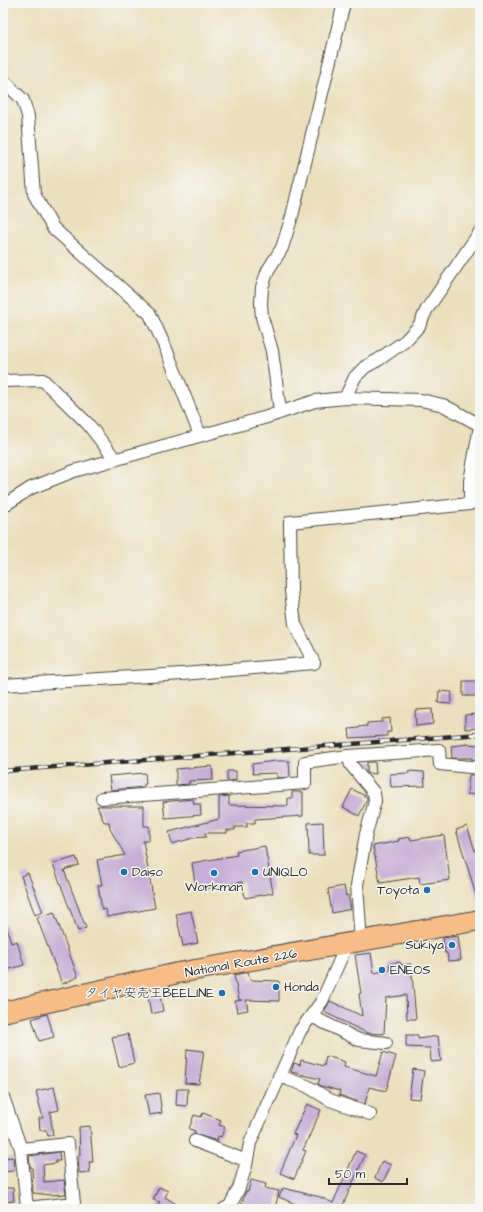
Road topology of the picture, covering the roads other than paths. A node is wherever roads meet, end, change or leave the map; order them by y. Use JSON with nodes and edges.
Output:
{"nodes":[{"id":1,"x":344,"y":3,"type":"edge"},
{"id":2,"x":3,"y":80,"type":"edge"},
{"id":3,"x":480,"y":232,"type":"edge"},
{"id":4,"x":3,"y":381,"type":"edge"},
{"id":5,"x":345,"y":398,"type":"junction"},
{"id":6,"x":280,"y":412,"type":"junction"},
{"id":7,"x":480,"y":425,"type":"edge"},
{"id":8,"x":200,"y":435,"type":"junction"},
{"id":9,"x":115,"y":459,"type":"junction"},
{"id":10,"x":3,"y":506,"type":"edge"},
{"id":11,"x":3,"y":685,"type":"edge"},
{"id":12,"x":348,"y":756,"type":"junction"},
{"id":13,"x":480,"y":768,"type":"edge"},
{"id":14,"x":102,"y":798,"type":"dead end"},
{"id":15,"x":480,"y":920,"type":"edge"},
{"id":16,"x":354,"y":943,"type":"junction"},
{"id":17,"x":3,"y":1012,"type":"edge"},
{"id":18,"x":311,"y":1016,"type":"junction"},
{"id":19,"x":386,"y":1043,"type":"dead end"},
{"id":20,"x":279,"y":1076,"type":"junction"},
{"id":21,"x":3,"y":1097,"type":"edge"},
{"id":22,"x":370,"y":1114,"type":"dead end"},
{"id":23,"x":195,"y":1141,"type":"dead end"},
{"id":24,"x":21,"y":1148,"type":"junction"},
{"id":25,"x":247,"y":1161,"type":"junction"},
{"id":26,"x":231,"y":1208,"type":"edge"}],
"edges":[{"from":1,"to":6,"type":"street"},
{"from":2,"to":8,"type":"street"},
{"from":3,"to":5,"type":"street"},
{"from":4,"to":9,"type":"street"},
{"from":5,"to":6,"type":"street"},
{"from":5,"to":7,"type":"street"},
{"from":6,"to":8,"type":"street"},
{"from":7,"to":11,"type":"street"},
{"from":8,"to":9,"type":"street"},
{"from":9,"to":10,"type":"street"},
{"from":12,"to":13,"type":"street"},
{"from":12,"to":14,"type":"street"},
{"from":12,"to":16,"type":"street"},
{"from":15,"to":16,"type":"highway","name":"National Route 226"},
{"from":16,"to":17,"type":"highway","name":"National Route 226"},
{"from":16,"to":18,"type":"street"},
{"from":18,"to":19,"type":"street"},
{"from":18,"to":20,"type":"street"},
{"from":20,"to":22,"type":"street"},
{"from":20,"to":25,"type":"street"},
{"from":21,"to":24,"type":"street"},
{"from":23,"to":25,"type":"street"},
{"from":24,"to":24,"type":"street"},
{"from":25,"to":26,"type":"street"}]}
